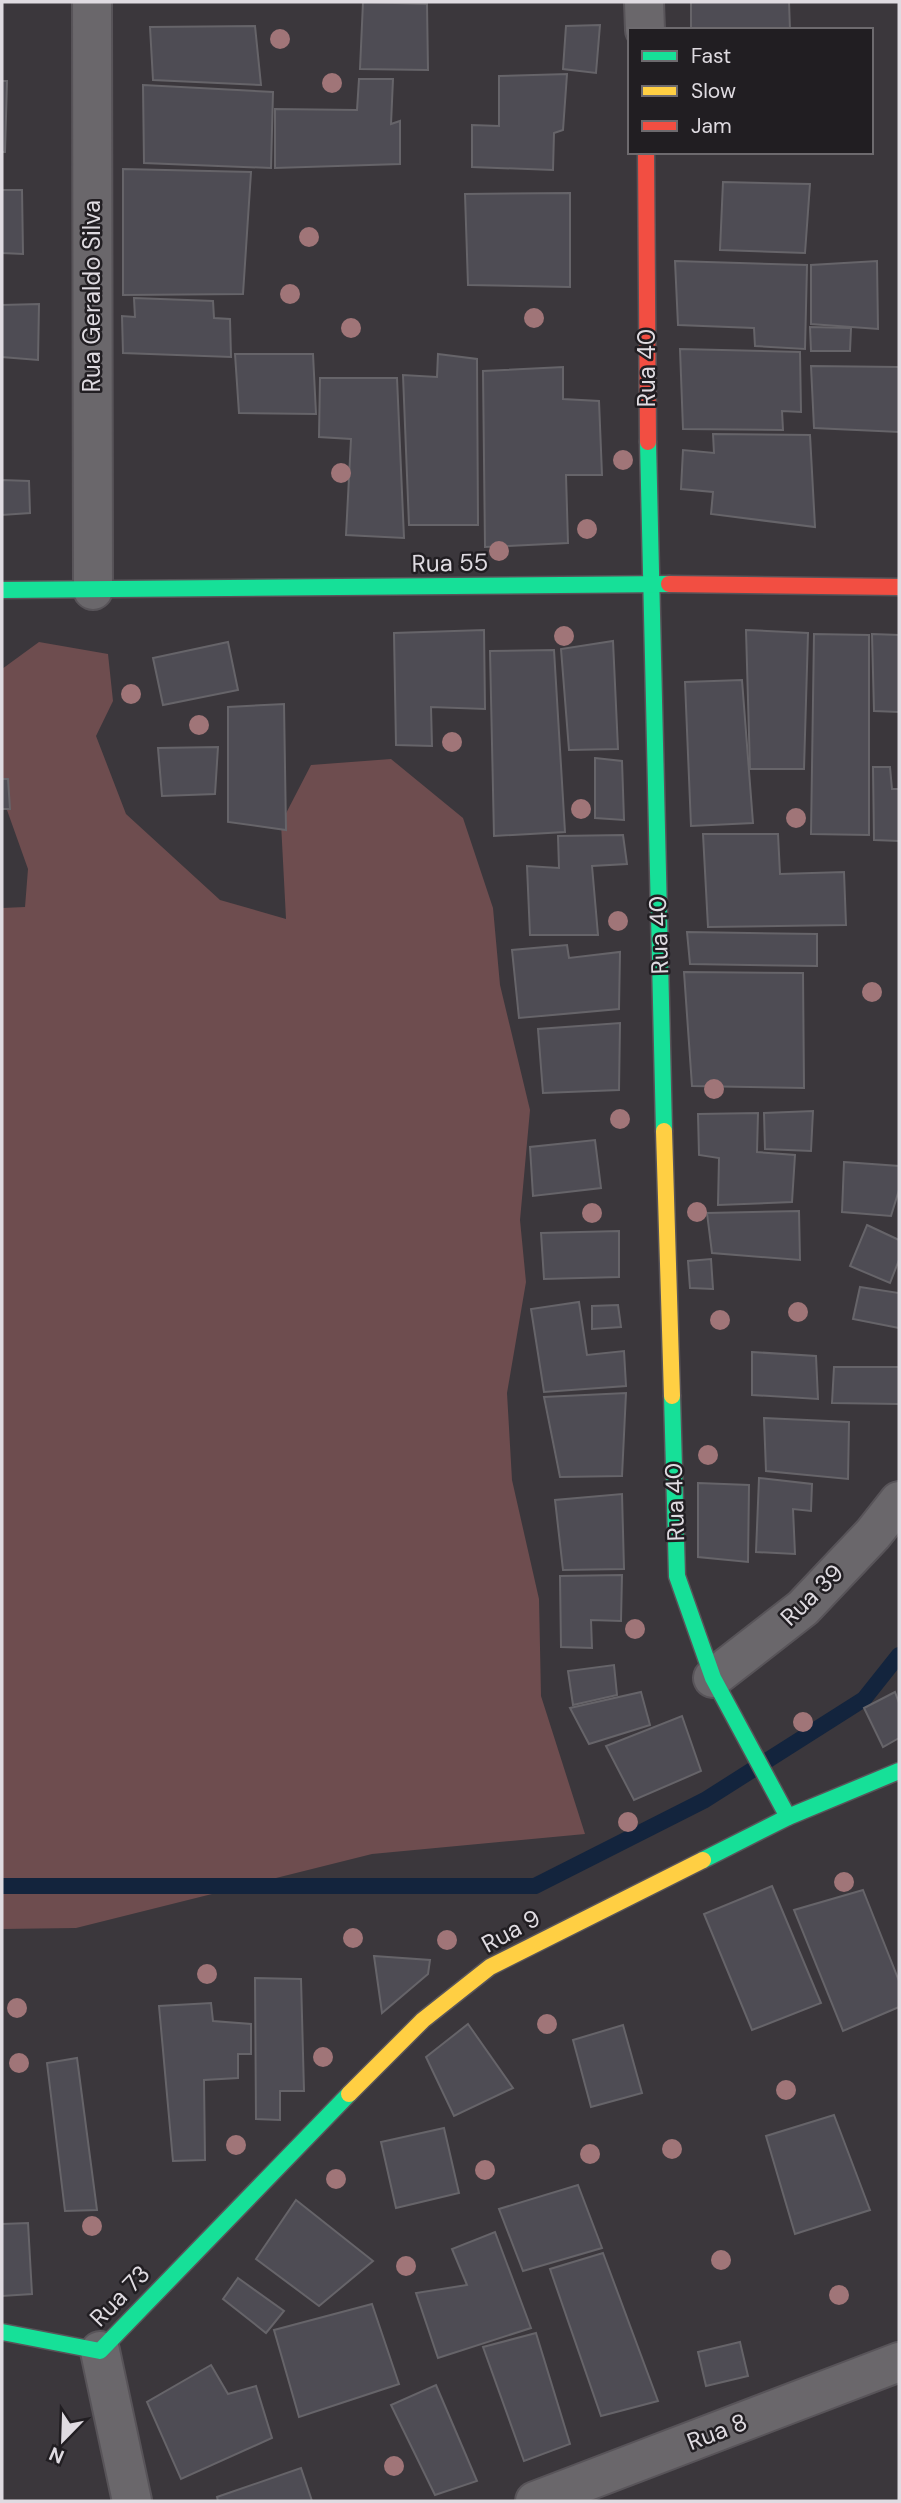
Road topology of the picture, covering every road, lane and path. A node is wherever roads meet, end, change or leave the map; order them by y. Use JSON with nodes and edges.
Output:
{"nodes":[{"id":1,"x":92,"y":2,"type":"edge"},
{"id":2,"x":645,"y":2,"type":"edge"},
{"id":3,"x":645,"y":28,"type":"edge"},
{"id":4,"x":646,"y":154,"type":"edge"},
{"id":5,"x":649,"y":584,"type":"junction"},
{"id":6,"x":899,"y":587,"type":"edge"},
{"id":7,"x":2,"y":590,"type":"edge"},
{"id":8,"x":93,"y":590,"type":"junction"},
{"id":9,"x":899,"y":1501,"type":"edge"},
{"id":10,"x":721,"y":1693,"type":"junction"},
{"id":11,"x":899,"y":1771,"type":"edge"},
{"id":12,"x":788,"y":1817,"type":"junction"},
{"id":13,"x":214,"y":2231,"type":"joint"},
{"id":14,"x":2,"y":2332,"type":"edge"},
{"id":15,"x":100,"y":2351,"type":"junction"},
{"id":16,"x":899,"y":2362,"type":"edge"},
{"id":17,"x":130,"y":2500,"type":"edge"},
{"id":18,"x":535,"y":2501,"type":"edge"}],
"edges":[{"from":1,"to":8,"type":"street","name":"Rua Geraldo Silva"},
{"from":2,"to":3,"type":"street"},
{"from":4,"to":5,"type":"street","name":"Rua 40"},
{"from":5,"to":6,"type":"street","name":"Rua 55"},
{"from":5,"to":8,"type":"street","name":"Rua 55"},
{"from":5,"to":10,"type":"street","name":"Rua 40"},
{"from":7,"to":8,"type":"street","name":"Rua 55"},
{"from":9,"to":10,"type":"street","name":"Rua 39"},
{"from":10,"to":12,"type":"street","name":"Rua 40"},
{"from":11,"to":12,"type":"street","name":"Rua 9"},
{"from":12,"to":13,"type":"street","name":"Rua 9"},
{"from":13,"to":15,"type":"street","name":"Rua 73"},
{"from":14,"to":15,"type":"street","name":"Rua 73"},
{"from":15,"to":17,"type":"street"},
{"from":16,"to":18,"type":"street","name":"Rua 8"}]}
